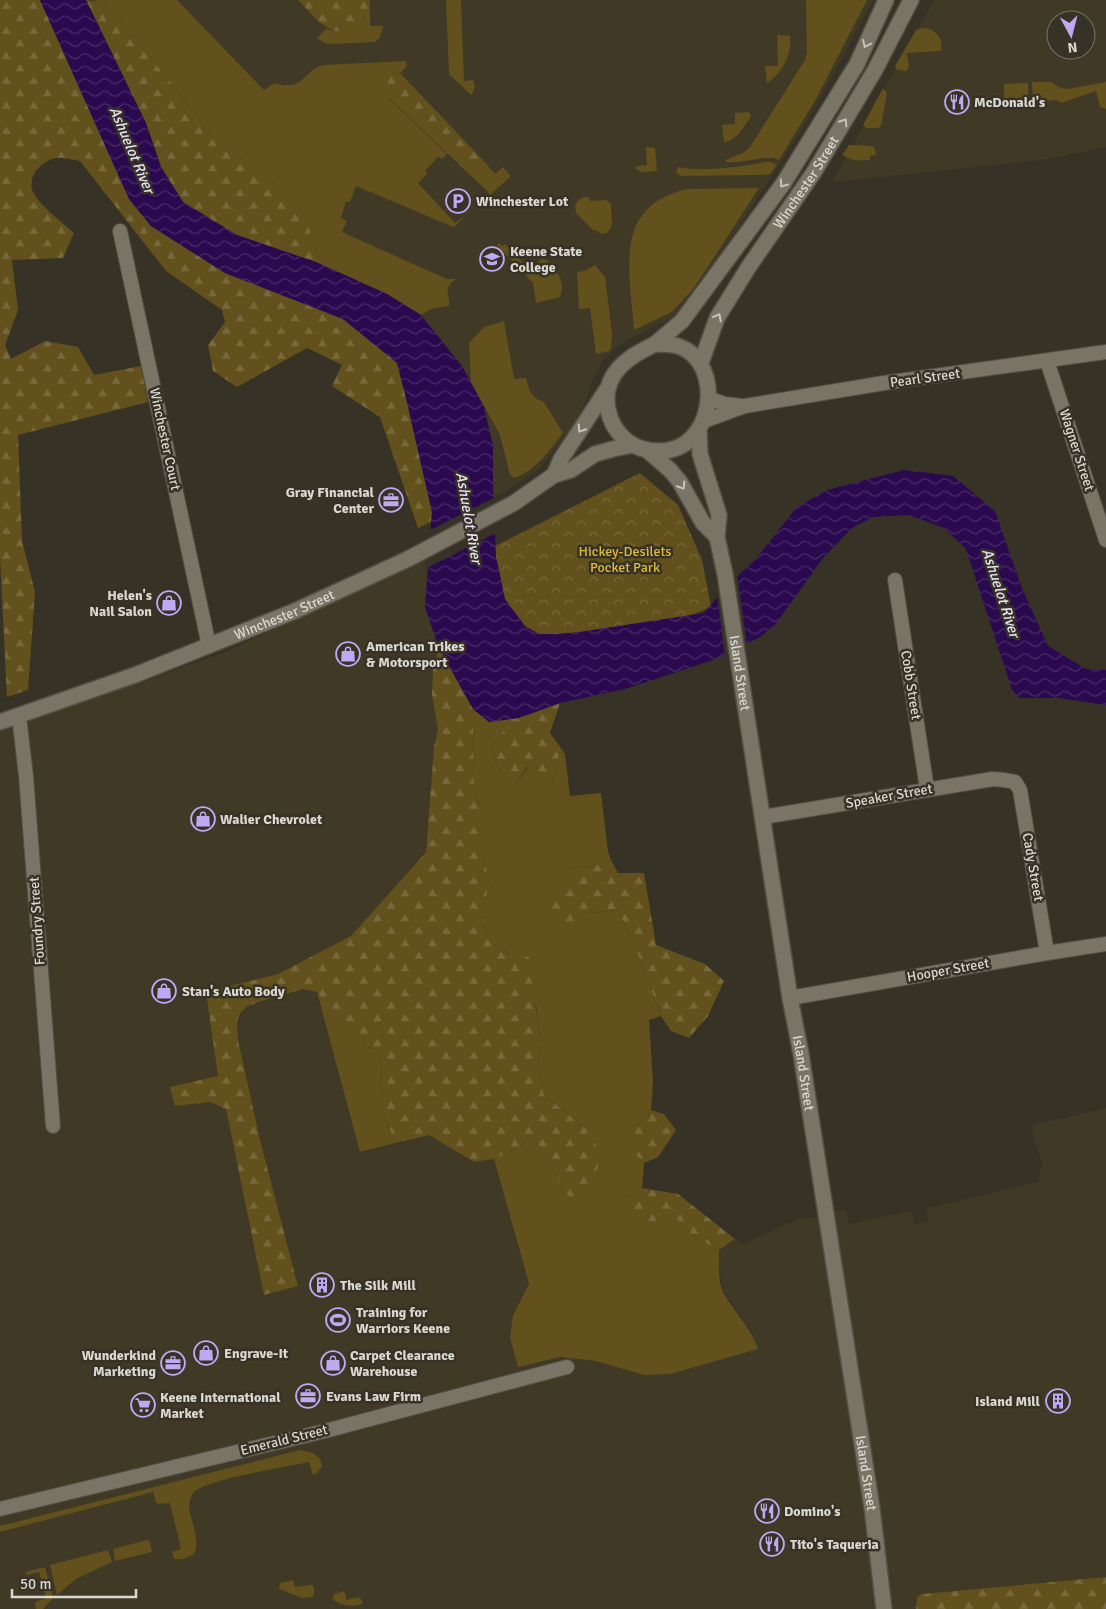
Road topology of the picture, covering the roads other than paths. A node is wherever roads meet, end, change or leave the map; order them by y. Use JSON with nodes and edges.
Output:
{"nodes":[{"id":1,"x":886,"y":0,"type":"edge"},
{"id":2,"x":911,"y":0,"type":"edge"},
{"id":3,"x":120,"y":231,"type":"dead end"},
{"id":4,"x":655,"y":344,"type":"junction"},
{"id":5,"x":1106,"y":352,"type":"edge"},
{"id":6,"x":1047,"y":361,"type":"junction"},
{"id":7,"x":700,"y":363,"type":"junction"},
{"id":8,"x":608,"y":388,"type":"junction"},
{"id":9,"x":708,"y":398,"type":"junction"},
{"id":10,"x":745,"y":406,"type":"junction"},
{"id":11,"x":701,"y":425,"type":"junction"},
{"id":12,"x":633,"y":445,"type":"junction"},
{"id":13,"x":648,"y":451,"type":"junction"},
{"id":14,"x":554,"y":475,"type":"junction"},
{"id":15,"x":717,"y":537,"type":"junction"},
{"id":16,"x":1106,"y":540,"type":"edge"},
{"id":17,"x":895,"y":580,"type":"dead end"},
{"id":18,"x":209,"y":646,"type":"junction"},
{"id":19,"x":19,"y":716,"type":"junction"},
{"id":20,"x":0,"y":722,"type":"edge"},
{"id":21,"x":1015,"y":782,"type":"joint"},
{"id":22,"x":926,"y":789,"type":"junction"},
{"id":23,"x":763,"y":817,"type":"junction"},
{"id":24,"x":1106,"y":944,"type":"edge"},
{"id":25,"x":1047,"y":953,"type":"junction"},
{"id":26,"x":790,"y":998,"type":"junction"},
{"id":27,"x":53,"y":1126,"type":"dead end"},
{"id":28,"x":567,"y":1367,"type":"dead end"},
{"id":29,"x":0,"y":1509,"type":"edge"},
{"id":30,"x":884,"y":1609,"type":"edge"}],
"edges":[{"from":1,"to":4,"type":"street","name":"Winchester Street","one_way":true},
{"from":7,"to":2,"type":"street","name":"Winchester Street","one_way":true},
{"from":3,"to":18,"type":"street","name":"Winchester Court"},
{"from":4,"to":7,"type":"street"},
{"from":4,"to":8,"type":"street"},
{"from":5,"to":6,"type":"street","name":"Pearl Street"},
{"from":6,"to":10,"type":"street","name":"Pearl Street"},
{"from":6,"to":16,"type":"street","name":"Wagner Street"},
{"from":7,"to":9,"type":"street"},
{"from":8,"to":12,"type":"street"},
{"from":8,"to":14,"type":"street","name":"Winchester Street","one_way":true},
{"from":9,"to":10,"type":"street","name":"Pearl Street"},
{"from":9,"to":11,"type":"street"},
{"from":10,"to":11,"type":"street","name":"Pearl Street"},
{"from":11,"to":13,"type":"street"},
{"from":11,"to":15,"type":"street","name":"Island Street"},
{"from":12,"to":13,"type":"street"},
{"from":12,"to":14,"type":"street","name":"Winchester Street"},
{"from":13,"to":15,"type":"street","name":"Island Street","one_way":true},
{"from":14,"to":18,"type":"street","name":"Winchester Street"},
{"from":15,"to":23,"type":"street","name":"Island Street"},
{"from":17,"to":22,"type":"street","name":"Cobb Street"},
{"from":18,"to":19,"type":"street","name":"Winchester Street"},
{"from":19,"to":20,"type":"street","name":"Winchester Street"},
{"from":19,"to":27,"type":"street","name":"Foundry Street"},
{"from":21,"to":22,"type":"street","name":"Speaker Street"},
{"from":21,"to":25,"type":"street","name":"Cady Street"},
{"from":22,"to":23,"type":"street","name":"Speaker Street"},
{"from":23,"to":26,"type":"street","name":"Island Street"},
{"from":24,"to":25,"type":"street","name":"Hooper Street"},
{"from":25,"to":26,"type":"street","name":"Hooper Street"},
{"from":26,"to":30,"type":"street","name":"Island Street"},
{"from":28,"to":29,"type":"street","name":"Emerald Street"}]}
